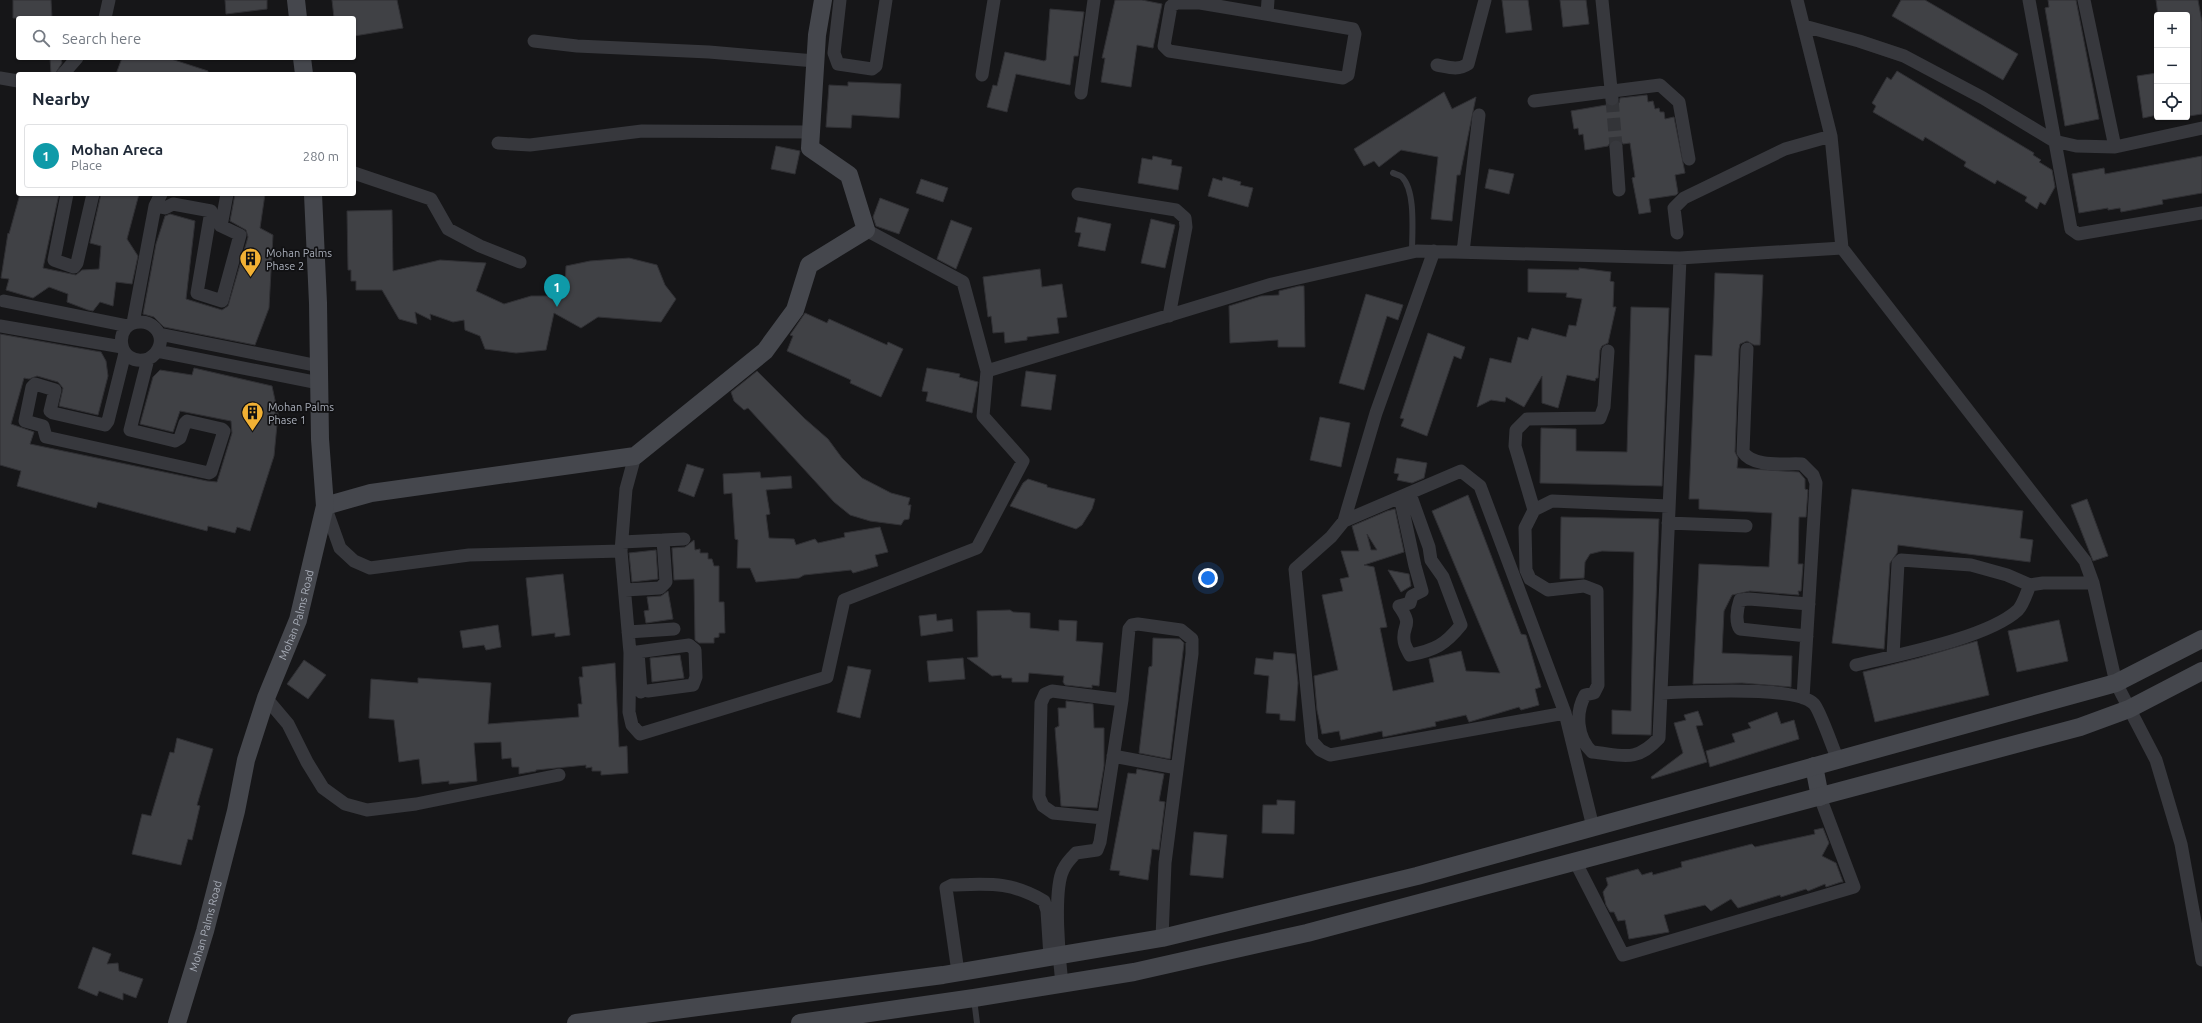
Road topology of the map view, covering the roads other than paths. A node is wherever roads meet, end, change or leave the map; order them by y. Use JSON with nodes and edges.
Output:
{"nodes":[{"id":1,"x":109,"y":0,"type":"edge"},
{"id":2,"x":296,"y":0,"type":"edge"},
{"id":3,"x":823,"y":0,"type":"edge"},
{"id":4,"x":840,"y":0,"type":"edge"},
{"id":5,"x":886,"y":0,"type":"edge"},
{"id":6,"x":994,"y":0,"type":"edge"},
{"id":7,"x":1094,"y":0,"type":"edge"},
{"id":8,"x":1268,"y":0,"type":"edge"},
{"id":9,"x":1485,"y":0,"type":"edge"},
{"id":10,"x":1602,"y":0,"type":"edge"},
{"id":11,"x":1796,"y":0,"type":"edge"},
{"id":12,"x":2029,"y":0,"type":"edge"},
{"id":13,"x":2084,"y":0,"type":"edge"},
{"id":14,"x":1201,"y":1,"type":"edge"},
{"id":15,"x":1267,"y":14,"type":"junction"},
{"id":16,"x":105,"y":16,"type":"edge"},
{"id":17,"x":298,"y":16,"type":"edge"},
{"id":18,"x":1804,"y":26,"type":"junction"},
{"id":19,"x":534,"y":41,"type":"dead end"},
{"id":20,"x":75,"y":60,"type":"edge"},
{"id":21,"x":302,"y":60,"type":"edge"},
{"id":22,"x":815,"y":61,"type":"junction"},
{"id":23,"x":1437,"y":65,"type":"dead end"},
{"id":24,"x":65,"y":72,"type":"edge"},
{"id":25,"x":304,"y":72,"type":"edge"},
{"id":26,"x":982,"y":75,"type":"dead end"},
{"id":27,"x":0,"y":78,"type":"edge"},
{"id":28,"x":16,"y":80,"type":"edge"},
{"id":29,"x":1081,"y":93,"type":"dead end"},
{"id":30,"x":1611,"y":95,"type":"junction"},
{"id":31,"x":1534,"y":101,"type":"dead end"},
{"id":32,"x":1479,"y":115,"type":"dead end"},
{"id":33,"x":2202,"y":128,"type":"edge"},
{"id":34,"x":811,"y":132,"type":"junction"},
{"id":35,"x":1831,"y":136,"type":"junction"},
{"id":36,"x":2054,"y":141,"type":"junction"},
{"id":37,"x":498,"y":143,"type":"dead end"},
{"id":38,"x":1616,"y":147,"type":"tunnel mouth"},
{"id":39,"x":2115,"y":147,"type":"junction"},
{"id":40,"x":1689,"y":159,"type":"dead end"},
{"id":41,"x":1393,"y":173,"type":"dead end"},
{"id":42,"x":356,"y":174,"type":"edge"},
{"id":43,"x":1619,"y":190,"type":"dead end"},
{"id":44,"x":1078,"y":194,"type":"dead end"},
{"id":45,"x":67,"y":196,"type":"edge"},
{"id":46,"x":93,"y":196,"type":"edge"},
{"id":47,"x":160,"y":196,"type":"edge"},
{"id":48,"x":226,"y":196,"type":"edge"},
{"id":49,"x":313,"y":196,"type":"edge"},
{"id":50,"x":155,"y":206,"type":"junction"},
{"id":51,"x":217,"y":213,"type":"junction"},
{"id":52,"x":2202,"y":213,"type":"edge"},
{"id":53,"x":866,"y":230,"type":"junction"},
{"id":54,"x":1677,"y":233,"type":"dead end"},
{"id":55,"x":1842,"y":248,"type":"junction"},
{"id":56,"x":1412,"y":252,"type":"junction"},
{"id":57,"x":1434,"y":252,"type":"junction"},
{"id":58,"x":1463,"y":252,"type":"junction"},
{"id":59,"x":1680,"y":258,"type":"junction"},
{"id":60,"x":520,"y":262,"type":"dead end"},
{"id":61,"x":4,"y":301,"type":"dead end"},
{"id":62,"x":1169,"y":316,"type":"junction"},
{"id":63,"x":131,"y":324,"type":"junction"},
{"id":64,"x":0,"y":326,"type":"edge"},
{"id":65,"x":159,"y":334,"type":"junction"},
{"id":66,"x":1748,"y":349,"type":"dead end"},
{"id":67,"x":124,"y":350,"type":"junction"},
{"id":68,"x":1608,"y":351,"type":"dead end"},
{"id":69,"x":153,"y":355,"type":"junction"},
{"id":70,"x":987,"y":371,"type":"junction"},
{"id":71,"x":319,"y":375,"type":"junction"},
{"id":72,"x":635,"y":456,"type":"junction"},
{"id":73,"x":1405,"y":495,"type":"junction"},
{"id":74,"x":325,"y":506,"type":"junction"},
{"id":75,"x":1669,"y":506,"type":"junction"},
{"id":76,"x":1534,"y":510,"type":"junction"},
{"id":77,"x":1344,"y":521,"type":"junction"},
{"id":78,"x":1668,"y":523,"type":"junction"},
{"id":79,"x":1746,"y":526,"type":"dead end"},
{"id":80,"x":684,"y":539,"type":"dead end"},
{"id":81,"x":663,"y":540,"type":"junction"},
{"id":82,"x":622,"y":546,"type":"junction"},
{"id":83,"x":2093,"y":584,"type":"junction"},
{"id":84,"x":2030,"y":585,"type":"junction"},
{"id":85,"x":625,"y":590,"type":"junction"},
{"id":86,"x":1809,"y":604,"type":"junction"},
{"id":87,"x":674,"y":629,"type":"dead end"},
{"id":88,"x":628,"y":632,"type":"junction"},
{"id":89,"x":1807,"y":636,"type":"junction"},
{"id":90,"x":2202,"y":639,"type":"edge"},
{"id":91,"x":634,"y":652,"type":"junction"},
{"id":92,"x":1893,"y":656,"type":"junction"},
{"id":93,"x":1856,"y":665,"type":"dead end"},
{"id":94,"x":2202,"y":671,"type":"edge"},
{"id":95,"x":2116,"y":683,"type":"junction"},
{"id":96,"x":1661,"y":693,"type":"junction"},
{"id":97,"x":266,"y":698,"type":"junction"},
{"id":98,"x":1803,"y":698,"type":"junction"},
{"id":99,"x":1122,"y":700,"type":"junction"},
{"id":100,"x":2129,"y":709,"type":"junction"},
{"id":101,"x":1565,"y":713,"type":"junction"},
{"id":102,"x":1113,"y":756,"type":"junction"},
{"id":103,"x":1838,"y":760,"type":"junction"},
{"id":104,"x":1814,"y":766,"type":"junction"},
{"id":105,"x":1177,"y":768,"type":"junction"},
{"id":106,"x":559,"y":775,"type":"dead end"},
{"id":107,"x":1820,"y":797,"type":"junction"},
{"id":108,"x":1103,"y":818,"type":"junction"},
{"id":109,"x":1593,"y":827,"type":"junction"},
{"id":110,"x":1568,"y":834,"type":"junction"},
{"id":111,"x":1576,"y":863,"type":"junction"},
{"id":112,"x":1290,"y":907,"type":"junction"},
{"id":113,"x":1295,"y":936,"type":"junction"},
{"id":114,"x":1162,"y":938,"type":"junction"},
{"id":115,"x":1054,"y":956,"type":"junction"},
{"id":116,"x":2202,"y":960,"type":"edge"},
{"id":117,"x":951,"y":973,"type":"junction"},
{"id":118,"x":1062,"y":984,"type":"junction"},
{"id":119,"x":974,"y":998,"type":"junction"},
{"id":120,"x":947,"y":1002,"type":"junction"},
{"id":121,"x":177,"y":1023,"type":"edge"},
{"id":122,"x":576,"y":1023,"type":"edge"},
{"id":123,"x":800,"y":1023,"type":"edge"},
{"id":124,"x":977,"y":1023,"type":"edge"}],
"edges":[{"from":1,"to":16,"type":"street"},
{"from":2,"to":17,"type":"street"},
{"from":3,"to":22,"type":"street"},
{"from":4,"to":5,"type":"street"},
{"from":6,"to":26,"type":"street"},
{"from":7,"to":29,"type":"street"},
{"from":8,"to":15,"type":"street"},
{"from":9,"to":23,"type":"street"},
{"from":10,"to":30,"type":"street"},
{"from":11,"to":18,"type":"street"},
{"from":12,"to":36,"type":"street"},
{"from":13,"to":39,"type":"street"},
{"from":14,"to":15,"type":"street"},
{"from":14,"to":15,"type":"street"},
{"from":18,"to":35,"type":"street"},
{"from":18,"to":36,"type":"street"},
{"from":19,"to":22,"type":"street"},
{"from":20,"to":24,"type":"street"},
{"from":21,"to":25,"type":"street"},
{"from":22,"to":34,"type":"street"},
{"from":27,"to":28,"type":"street"},
{"from":30,"to":31,"type":"street"},
{"from":30,"to":40,"type":"street"},
{"from":32,"to":58,"type":"street"},
{"from":33,"to":39,"type":"street"},
{"from":34,"to":37,"type":"street"},
{"from":34,"to":53,"type":"street"},
{"from":35,"to":54,"type":"street"},
{"from":35,"to":55,"type":"street"},
{"from":36,"to":39,"type":"street"},
{"from":36,"to":52,"type":"street"},
{"from":38,"to":43,"type":"street"},
{"from":41,"to":56,"type":"lane"},
{"from":42,"to":60,"type":"street"},
{"from":44,"to":62,"type":"street"},
{"from":45,"to":46,"type":"street"},
{"from":47,"to":50,"type":"street"},
{"from":48,"to":51,"type":"street"},
{"from":49,"to":71,"type":"street","name":"Mohan Palms Road"},
{"from":50,"to":51,"type":"street"},
{"from":50,"to":63,"type":"street"},
{"from":51,"to":51,"type":"street"},
{"from":53,"to":70,"type":"street"},
{"from":53,"to":72,"type":"street"},
{"from":55,"to":59,"type":"street"},
{"from":55,"to":83,"type":"street"},
{"from":56,"to":57,"type":"street"},
{"from":56,"to":62,"type":"street"},
{"from":57,"to":58,"type":"street"},
{"from":57,"to":77,"type":"street"},
{"from":58,"to":59,"type":"street"},
{"from":59,"to":75,"type":"street"},
{"from":61,"to":63,"type":"street"},
{"from":62,"to":70,"type":"street"},
{"from":63,"to":65,"type":"street"},
{"from":63,"to":67,"type":"street"},
{"from":64,"to":67,"type":"street"},
{"from":65,"to":69,"type":"street"},
{"from":65,"to":71,"type":"street"},
{"from":66,"to":86,"type":"street"},
{"from":67,"to":69,"type":"street"},
{"from":67,"to":69,"type":"street"},
{"from":68,"to":76,"type":"street"},
{"from":69,"to":71,"type":"street"},
{"from":70,"to":91,"type":"street"},
{"from":71,"to":74,"type":"street","name":"Mohan Palms Road"},
{"from":72,"to":74,"type":"street"},
{"from":72,"to":82,"type":"street"},
{"from":73,"to":73,"type":"street"},
{"from":73,"to":77,"type":"street"},
{"from":73,"to":101,"type":"street"},
{"from":74,"to":82,"type":"street"},
{"from":74,"to":97,"type":"street","name":"Mohan Palms Road"},
{"from":75,"to":76,"type":"street"},
{"from":75,"to":78,"type":"street"},
{"from":76,"to":96,"type":"street"},
{"from":77,"to":101,"type":"street"},
{"from":78,"to":79,"type":"street"},
{"from":78,"to":96,"type":"street"},
{"from":80,"to":81,"type":"street"},
{"from":81,"to":82,"type":"street"},
{"from":81,"to":85,"type":"street"},
{"from":82,"to":85,"type":"street"},
{"from":83,"to":84,"type":"street"},
{"from":83,"to":95,"type":"street"},
{"from":84,"to":92,"type":"street"},
{"from":84,"to":92,"type":"street"},
{"from":85,"to":88,"type":"street"},
{"from":86,"to":89,"type":"street"},
{"from":86,"to":89,"type":"street"},
{"from":87,"to":88,"type":"street"},
{"from":88,"to":91,"type":"street"},
{"from":89,"to":98,"type":"street"},
{"from":90,"to":95,"type":"street"},
{"from":91,"to":91,"type":"street"},
{"from":92,"to":93,"type":"street"},
{"from":94,"to":100,"type":"street"},
{"from":95,"to":100,"type":"street"},
{"from":95,"to":103,"type":"street"},
{"from":96,"to":98,"type":"street"},
{"from":97,"to":106,"type":"street"},
{"from":97,"to":121,"type":"street","name":"Mohan Palms Road"},
{"from":98,"to":103,"type":"street"},
{"from":99,"to":102,"type":"street"},
{"from":99,"to":105,"type":"street"},
{"from":99,"to":108,"type":"street"},
{"from":100,"to":107,"type":"street"},
{"from":100,"to":116,"type":"street"},
{"from":101,"to":109,"type":"street"},
{"from":102,"to":105,"type":"street"},
{"from":102,"to":108,"type":"street"},
{"from":103,"to":104,"type":"street"},
{"from":104,"to":107,"type":"street"},
{"from":104,"to":109,"type":"street"},
{"from":105,"to":114,"type":"street"},
{"from":107,"to":111,"type":"street"},
{"from":107,"to":111,"type":"street"},
{"from":108,"to":115,"type":"street"},
{"from":109,"to":110,"type":"street"},
{"from":110,"to":111,"type":"street"},
{"from":110,"to":112,"type":"street"},
{"from":111,"to":113,"type":"street"},
{"from":112,"to":113,"type":"street"},
{"from":112,"to":114,"type":"street"},
{"from":113,"to":118,"type":"street"},
{"from":114,"to":115,"type":"street"},
{"from":115,"to":117,"type":"street"},
{"from":115,"to":117,"type":"street"},
{"from":115,"to":118,"type":"street"},
{"from":117,"to":120,"type":"street"},
{"from":117,"to":122,"type":"street"},
{"from":118,"to":119,"type":"street"},
{"from":119,"to":120,"type":"street"},
{"from":119,"to":124,"type":"lane"},
{"from":120,"to":123,"type":"street"}]}
